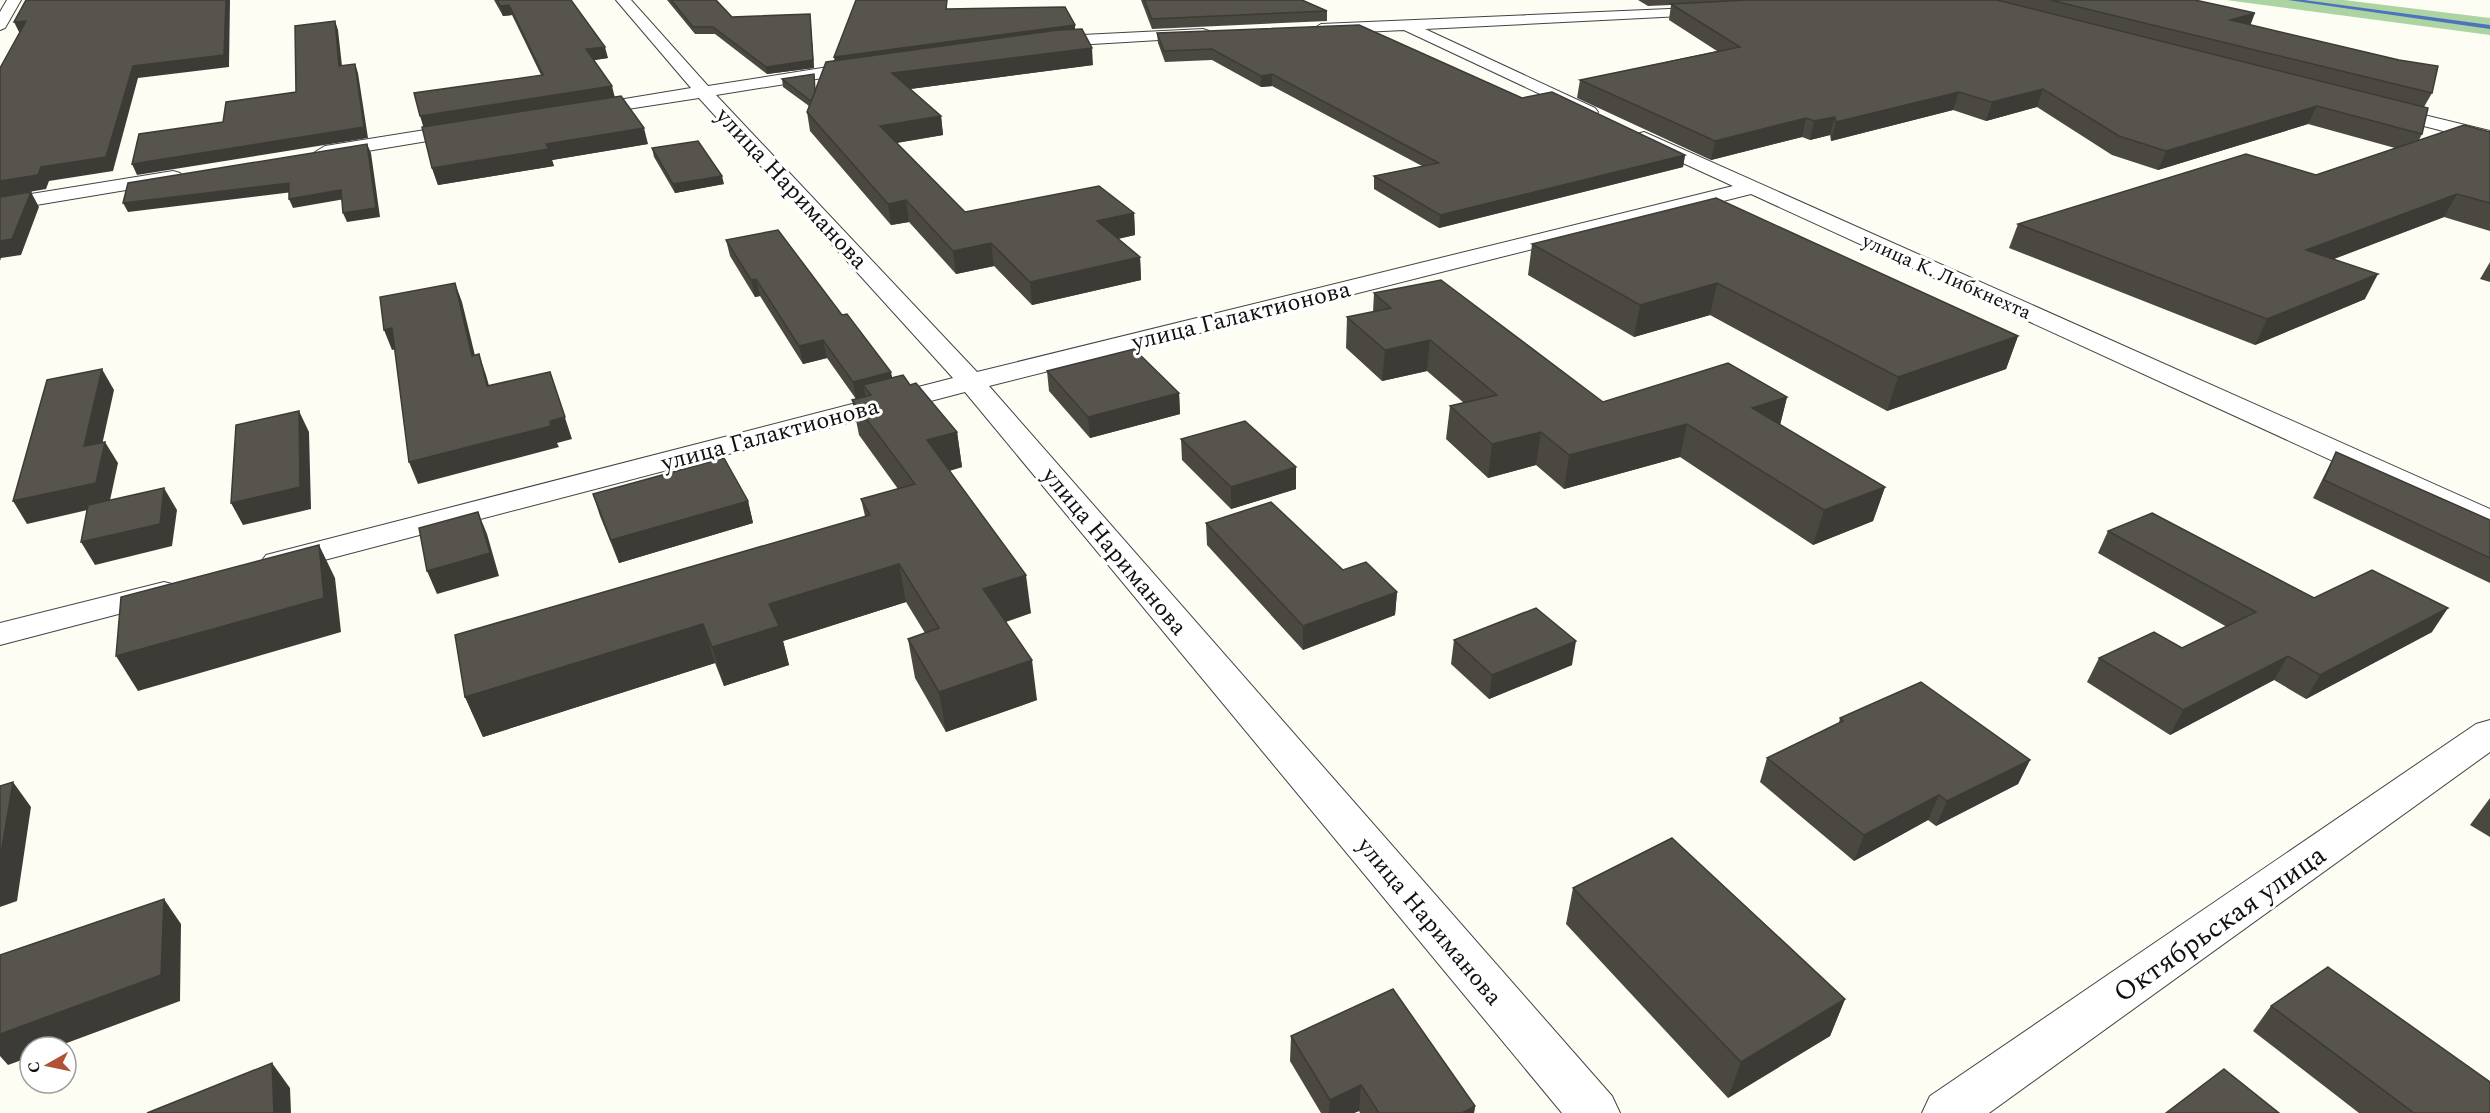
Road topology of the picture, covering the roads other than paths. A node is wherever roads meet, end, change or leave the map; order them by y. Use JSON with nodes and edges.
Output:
{"nodes":[{"id":1,"x":14,"y":0,"type":"edge"},
{"id":2,"x":622,"y":0,"type":"edge"},
{"id":3,"x":1736,"y":10,"type":"edge"},
{"id":4,"x":0,"y":25,"type":"edge"},
{"id":5,"x":1406,"y":26,"type":"junction"},
{"id":6,"x":1300,"y":30,"type":"edge"},
{"id":7,"x":1218,"y":33,"type":"edge"},
{"id":8,"x":1030,"y":44,"type":"edge"},
{"id":9,"x":884,"y":64,"type":"edge"},
{"id":10,"x":702,"y":91,"type":"junction"},
{"id":11,"x":2364,"y":105,"type":"edge"},
{"id":12,"x":562,"y":114,"type":"edge"},
{"id":13,"x":492,"y":125,"type":"edge"},
{"id":14,"x":2490,"y":137,"type":"edge"},
{"id":15,"x":304,"y":156,"type":"edge"},
{"id":16,"x":187,"y":175,"type":"edge"},
{"id":17,"x":1750,"y":188,"type":"junction"},
{"id":18,"x":0,"y":205,"type":"edge"},
{"id":19,"x":971,"y":382,"type":"junction"},
{"id":20,"x":2490,"y":521,"type":"edge"},
{"id":21,"x":254,"y":568,"type":"edge"},
{"id":22,"x":185,"y":586,"type":"edge"},
{"id":23,"x":0,"y":634,"type":"edge"},
{"id":24,"x":2490,"y":733,"type":"edge"},
{"id":25,"x":1594,"y":1113,"type":"edge"},
{"id":26,"x":1948,"y":1113,"type":"edge"}],
"edges":[{"from":1,"to":4,"type":"street"},
{"from":2,"to":10,"type":"street","name":"улица Нариманова"},
{"from":3,"to":5,"type":"street"},
{"from":5,"to":6,"type":"street"},
{"from":5,"to":17,"type":"street","name":"улица К. Либкнехта"},
{"from":7,"to":8,"type":"street"},
{"from":9,"to":10,"type":"street"},
{"from":10,"to":12,"type":"street"},
{"from":10,"to":19,"type":"street","name":"улица Нариманова"},
{"from":11,"to":14,"type":"street"},
{"from":13,"to":15,"type":"street"},
{"from":16,"to":18,"type":"street"},
{"from":17,"to":19,"type":"street","name":"улица Галактионова"},
{"from":17,"to":20,"type":"street","name":"улица К. Либкнехта"},
{"from":19,"to":21,"type":"street","name":"улица Галактионова"},
{"from":19,"to":25,"type":"street","name":"улица Нариманова"},
{"from":22,"to":23,"type":"street"},
{"from":24,"to":26,"type":"street","name":"Октябрьская улица"}]}
